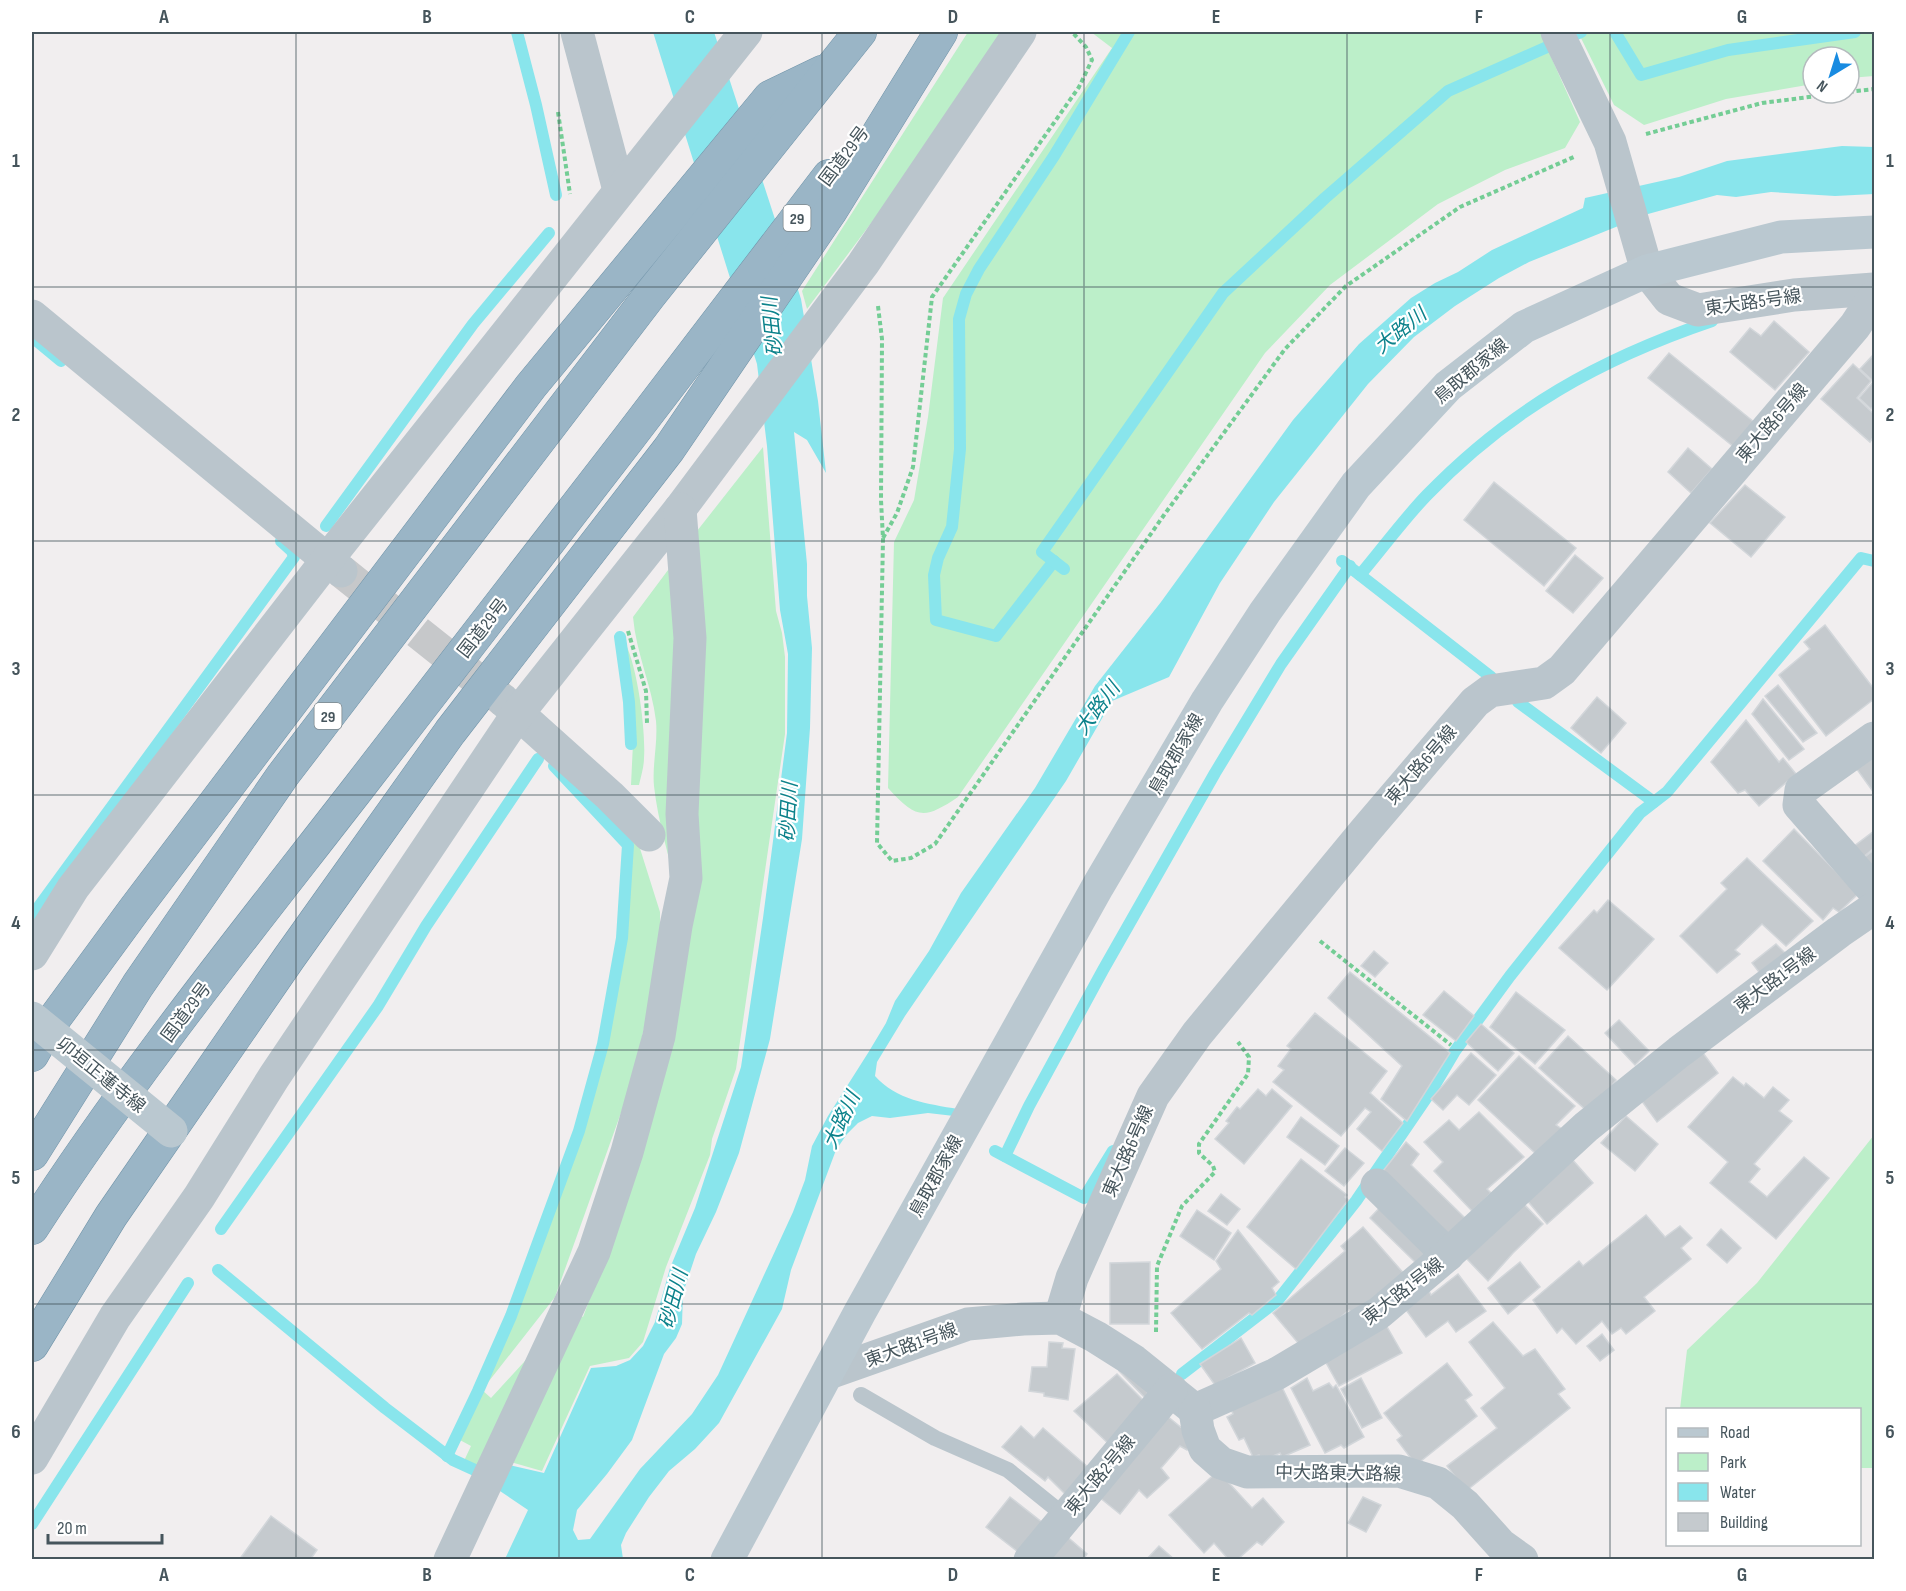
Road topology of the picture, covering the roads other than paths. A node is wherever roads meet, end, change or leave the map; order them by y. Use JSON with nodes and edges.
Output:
{"nodes":[{"id":1,"x":577,"y":32,"type":"edge"},
{"id":2,"x":746,"y":32,"type":"edge"},
{"id":3,"x":860,"y":32,"type":"edge"},
{"id":4,"x":941,"y":32,"type":"edge"},
{"id":5,"x":1020,"y":32,"type":"edge"},
{"id":6,"x":1557,"y":32,"type":"edge"},
{"id":7,"x":828,"y":69,"type":"junction"},
{"id":8,"x":619,"y":190,"type":"junction"},
{"id":9,"x":1875,"y":232,"type":"edge"},
{"id":10,"x":1647,"y":271,"type":"junction"},
{"id":11,"x":1875,"y":289,"type":"edge"},
{"id":12,"x":1875,"y":297,"type":"edge"},
{"id":13,"x":32,"y":316,"type":"edge"},
{"id":14,"x":680,"y":509,"type":"junction"},
{"id":15,"x":334,"y":565,"type":"junction"},
{"id":16,"x":512,"y":706,"type":"junction"},
{"id":17,"x":1875,"y":738,"type":"edge"},
{"id":18,"x":649,"y":835,"type":"dead end"},
{"id":19,"x":1875,"y":891,"type":"edge"},
{"id":20,"x":1875,"y":908,"type":"edge"},
{"id":21,"x":32,"y":954,"type":"edge"},
{"id":22,"x":36,"y":1034,"type":"edge"},
{"id":23,"x":171,"y":1131,"type":"junction"},
{"id":24,"x":32,"y":1154,"type":"edge"},
{"id":25,"x":1377,"y":1185,"type":"dead end"},
{"id":26,"x":32,"y":1228,"type":"edge"},
{"id":27,"x":1448,"y":1255,"type":"junction"},
{"id":28,"x":1060,"y":1318,"type":"junction"},
{"id":29,"x":32,"y":1345,"type":"edge"},
{"id":30,"x":829,"y":1374,"type":"junction"},
{"id":31,"x":1172,"y":1392,"type":"junction"},
{"id":32,"x":861,"y":1395,"type":"dead end"},
{"id":33,"x":32,"y":1458,"type":"edge"},
{"id":34,"x":1065,"y":1516,"type":"junction"},
{"id":35,"x":450,"y":1560,"type":"edge"},
{"id":36,"x":727,"y":1560,"type":"edge"},
{"id":37,"x":1030,"y":1560,"type":"edge"},
{"id":38,"x":1522,"y":1560,"type":"edge"}],
"edges":[{"from":1,"to":8,"type":"street"},
{"from":2,"to":8,"type":"street"},
{"from":3,"to":7,"type":"highway","number":"29"},
{"from":4,"to":23,"type":"highway"},
{"from":4,"to":26,"type":"highway","name":"国道29号","number":"29"},
{"from":5,"to":14,"type":"street"},
{"from":6,"to":10,"type":"street"},
{"from":7,"to":22,"type":"highway"},
{"from":7,"to":24,"type":"highway","number":"29"},
{"from":8,"to":15,"type":"street"},
{"from":9,"to":10,"type":"main road","name":"鳥取郡家線"},
{"from":10,"to":11,"type":"street","name":"東大路5号線"},
{"from":10,"to":30,"type":"main road","name":"鳥取郡家線"},
{"from":12,"to":28,"type":"street","name":"東大路6号線"},
{"from":13,"to":15,"type":"street"},
{"from":14,"to":16,"type":"street"},
{"from":14,"to":35,"type":"street"},
{"from":15,"to":21,"type":"street"},
{"from":16,"to":18,"type":"street"},
{"from":16,"to":33,"type":"street"},
{"from":17,"to":19,"type":"street"},
{"from":20,"to":27,"type":"street","name":"東大路1号線"},
{"from":22,"to":23,"type":"main road","name":"卯垣正蓮寺線","bridge":true},
{"from":23,"to":29,"type":"highway"},
{"from":25,"to":27,"type":"street"},
{"from":27,"to":31,"type":"street","name":"東大路1号線"},
{"from":28,"to":30,"type":"street","name":"東大路1号線"},
{"from":28,"to":31,"type":"street","name":"東大路1号線"},
{"from":30,"to":36,"type":"main road","name":"鳥取郡家線"},
{"from":31,"to":34,"type":"street","name":"東大路2号線"},
{"from":31,"to":38,"type":"street","name":"中大路東大路線"},
{"from":32,"to":34,"type":"lane"},
{"from":34,"to":37,"type":"street","name":"東大路2号線"}]}
